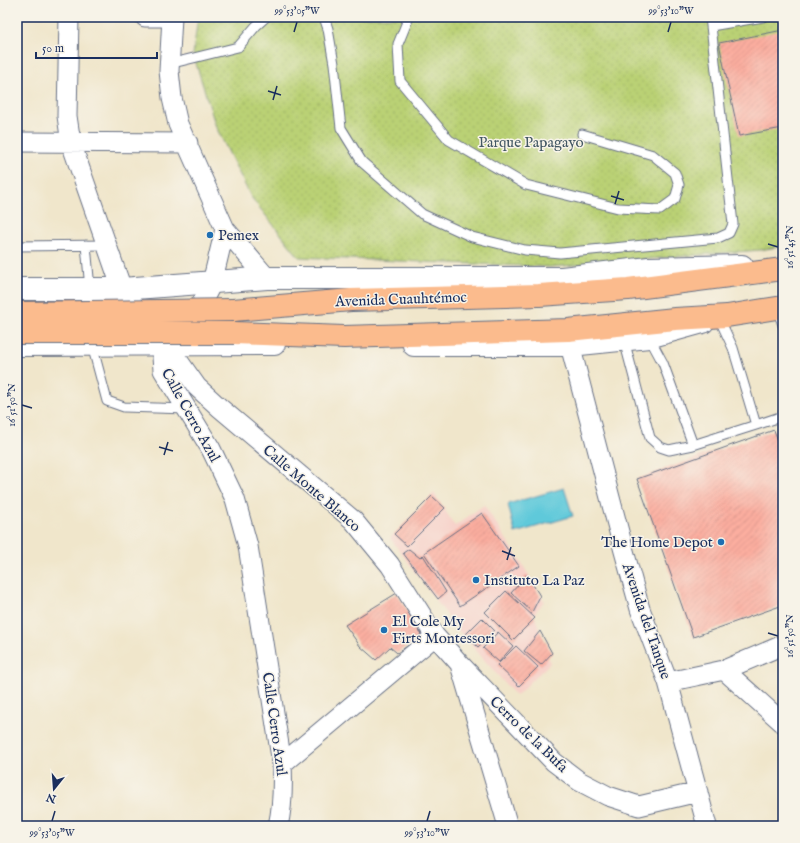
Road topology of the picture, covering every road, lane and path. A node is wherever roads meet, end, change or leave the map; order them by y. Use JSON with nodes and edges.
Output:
{"nodes":[{"id":1,"x":68,"y":17,"type":"edge"},
{"id":2,"x":145,"y":17,"type":"edge"},
{"id":3,"x":172,"y":17,"type":"edge"},
{"id":4,"x":266,"y":17,"type":"edge"},
{"id":5,"x":324,"y":17,"type":"edge"},
{"id":6,"x":409,"y":17,"type":"edge"},
{"id":7,"x":762,"y":17,"type":"edge"},
{"id":8,"x":710,"y":22,"type":"edge"},
{"id":9,"x":169,"y":64,"type":"junction"},
{"id":10,"x":582,"y":134,"type":"dead end"},
{"id":11,"x":17,"y":142,"type":"edge"},
{"id":12,"x":71,"y":143,"type":"junction"},
{"id":13,"x":188,"y":143,"type":"junction"},
{"id":14,"x":225,"y":229,"type":"junction"},
{"id":15,"x":86,"y":245,"type":"junction"},
{"id":16,"x":107,"y":245,"type":"junction"},
{"id":17,"x":17,"y":246,"type":"edge"},
{"id":18,"x":783,"y":266,"type":"edge"},
{"id":19,"x":783,"y":269,"type":"edge"},
{"id":20,"x":267,"y":278,"type":"junction"},
{"id":21,"x":212,"y":283,"type":"junction"},
{"id":22,"x":17,"y":289,"type":"edge"},
{"id":23,"x":90,"y":289,"type":"junction"},
{"id":24,"x":122,"y":289,"type":"junction"},
{"id":25,"x":17,"y":312,"type":"edge"},
{"id":26,"x":781,"y":313,"type":"edge"},
{"id":27,"x":723,"y":317,"type":"junction"},
{"id":28,"x":17,"y":333,"type":"edge"},
{"id":29,"x":649,"y":337,"type":"junction"},
{"id":30,"x":624,"y":339,"type":"junction"},
{"id":31,"x":161,"y":344,"type":"junction"},
{"id":32,"x":17,"y":345,"type":"edge"},
{"id":33,"x":92,"y":345,"type":"junction"},
{"id":34,"x":570,"y":345,"type":"junction"},
{"id":35,"x":187,"y":409,"type":"junction"},
{"id":36,"x":783,"y":416,"type":"edge"},
{"id":37,"x":756,"y":425,"type":"junction"},
{"id":38,"x":693,"y":445,"type":"junction"},
{"id":39,"x":435,"y":636,"type":"junction"},
{"id":40,"x":783,"y":645,"type":"edge"},
{"id":41,"x":460,"y":664,"type":"junction"},
{"id":42,"x":724,"y":670,"type":"junction"},
{"id":43,"x":668,"y":682,"type":"junction"},
{"id":44,"x":783,"y":723,"type":"edge"},
{"id":45,"x":282,"y":764,"type":"junction"},
{"id":46,"x":698,"y":792,"type":"junction"},
{"id":47,"x":502,"y":824,"type":"edge"},
{"id":48,"x":278,"y":826,"type":"edge"},
{"id":49,"x":706,"y":826,"type":"edge"}],
"edges":[{"from":1,"to":12,"type":"street","name":"Calle Cerro Azul"},
{"from":2,"to":3,"type":"street"},
{"from":3,"to":9,"type":"street"},
{"from":4,"to":9,"type":"lane"},
{"from":5,"to":8,"type":"lane"},
{"from":6,"to":10,"type":"lane"},
{"from":7,"to":8,"type":"lane"},
{"from":9,"to":13,"type":"street"},
{"from":11,"to":12,"type":"street"},
{"from":12,"to":13,"type":"street"},
{"from":12,"to":16,"type":"street","name":"Calle Cerro Azul"},
{"from":13,"to":14,"type":"street"},
{"from":14,"to":20,"type":"street"},
{"from":14,"to":21,"type":"street"},
{"from":15,"to":16,"type":"lane"},
{"from":15,"to":17,"type":"lane"},
{"from":15,"to":23,"type":"lane"},
{"from":16,"to":24,"type":"street","name":"Calle Cerro Azul"},
{"from":18,"to":20,"type":"street"},
{"from":19,"to":25,"type":"main road","name":"Avenida Cuauhtémoc","bridge":true},
{"from":20,"to":21,"type":"street"},
{"from":21,"to":24,"type":"street"},
{"from":21,"to":31,"type":"street"},
{"from":22,"to":23,"type":"street"},
{"from":23,"to":24,"type":"street"},
{"from":24,"to":31,"type":"street","name":"Calle Cerro Azul"},
{"from":26,"to":27,"type":"main road"},
{"from":27,"to":28,"type":"main road","bridge":true},
{"from":27,"to":29,"type":"street"},
{"from":27,"to":37,"type":"lane"},
{"from":29,"to":30,"type":"street"},
{"from":29,"to":38,"type":"lane"},
{"from":30,"to":34,"type":"street"},
{"from":30,"to":38,"type":"lane"},
{"from":31,"to":33,"type":"street"},
{"from":31,"to":34,"type":"street"},
{"from":31,"to":35,"type":"street","name":"Calle Cerro Azul"},
{"from":31,"to":39,"type":"street","name":"Calle Monte Blanco"},
{"from":32,"to":33,"type":"street"},
{"from":33,"to":35,"type":"lane"},
{"from":34,"to":43,"type":"street","name":"Avenida del Tanque"},
{"from":35,"to":45,"type":"street","name":"Calle Cerro Azul"},
{"from":36,"to":37,"type":"lane"},
{"from":37,"to":38,"type":"lane"},
{"from":39,"to":41,"type":"street","name":"Calle Monte Blanco"},
{"from":39,"to":45,"type":"street"},
{"from":40,"to":42,"type":"street"},
{"from":41,"to":46,"type":"street","name":"Cerro de la Bufa"},
{"from":41,"to":47,"type":"street","name":"Calle Monte Blanco"},
{"from":42,"to":43,"type":"street"},
{"from":42,"to":44,"type":"street"},
{"from":43,"to":46,"type":"street","name":"Avenida del Tanque"},
{"from":45,"to":48,"type":"street","name":"Calle Cerro Azul"},
{"from":46,"to":49,"type":"street","name":"Avenida del Tanque"}]}
